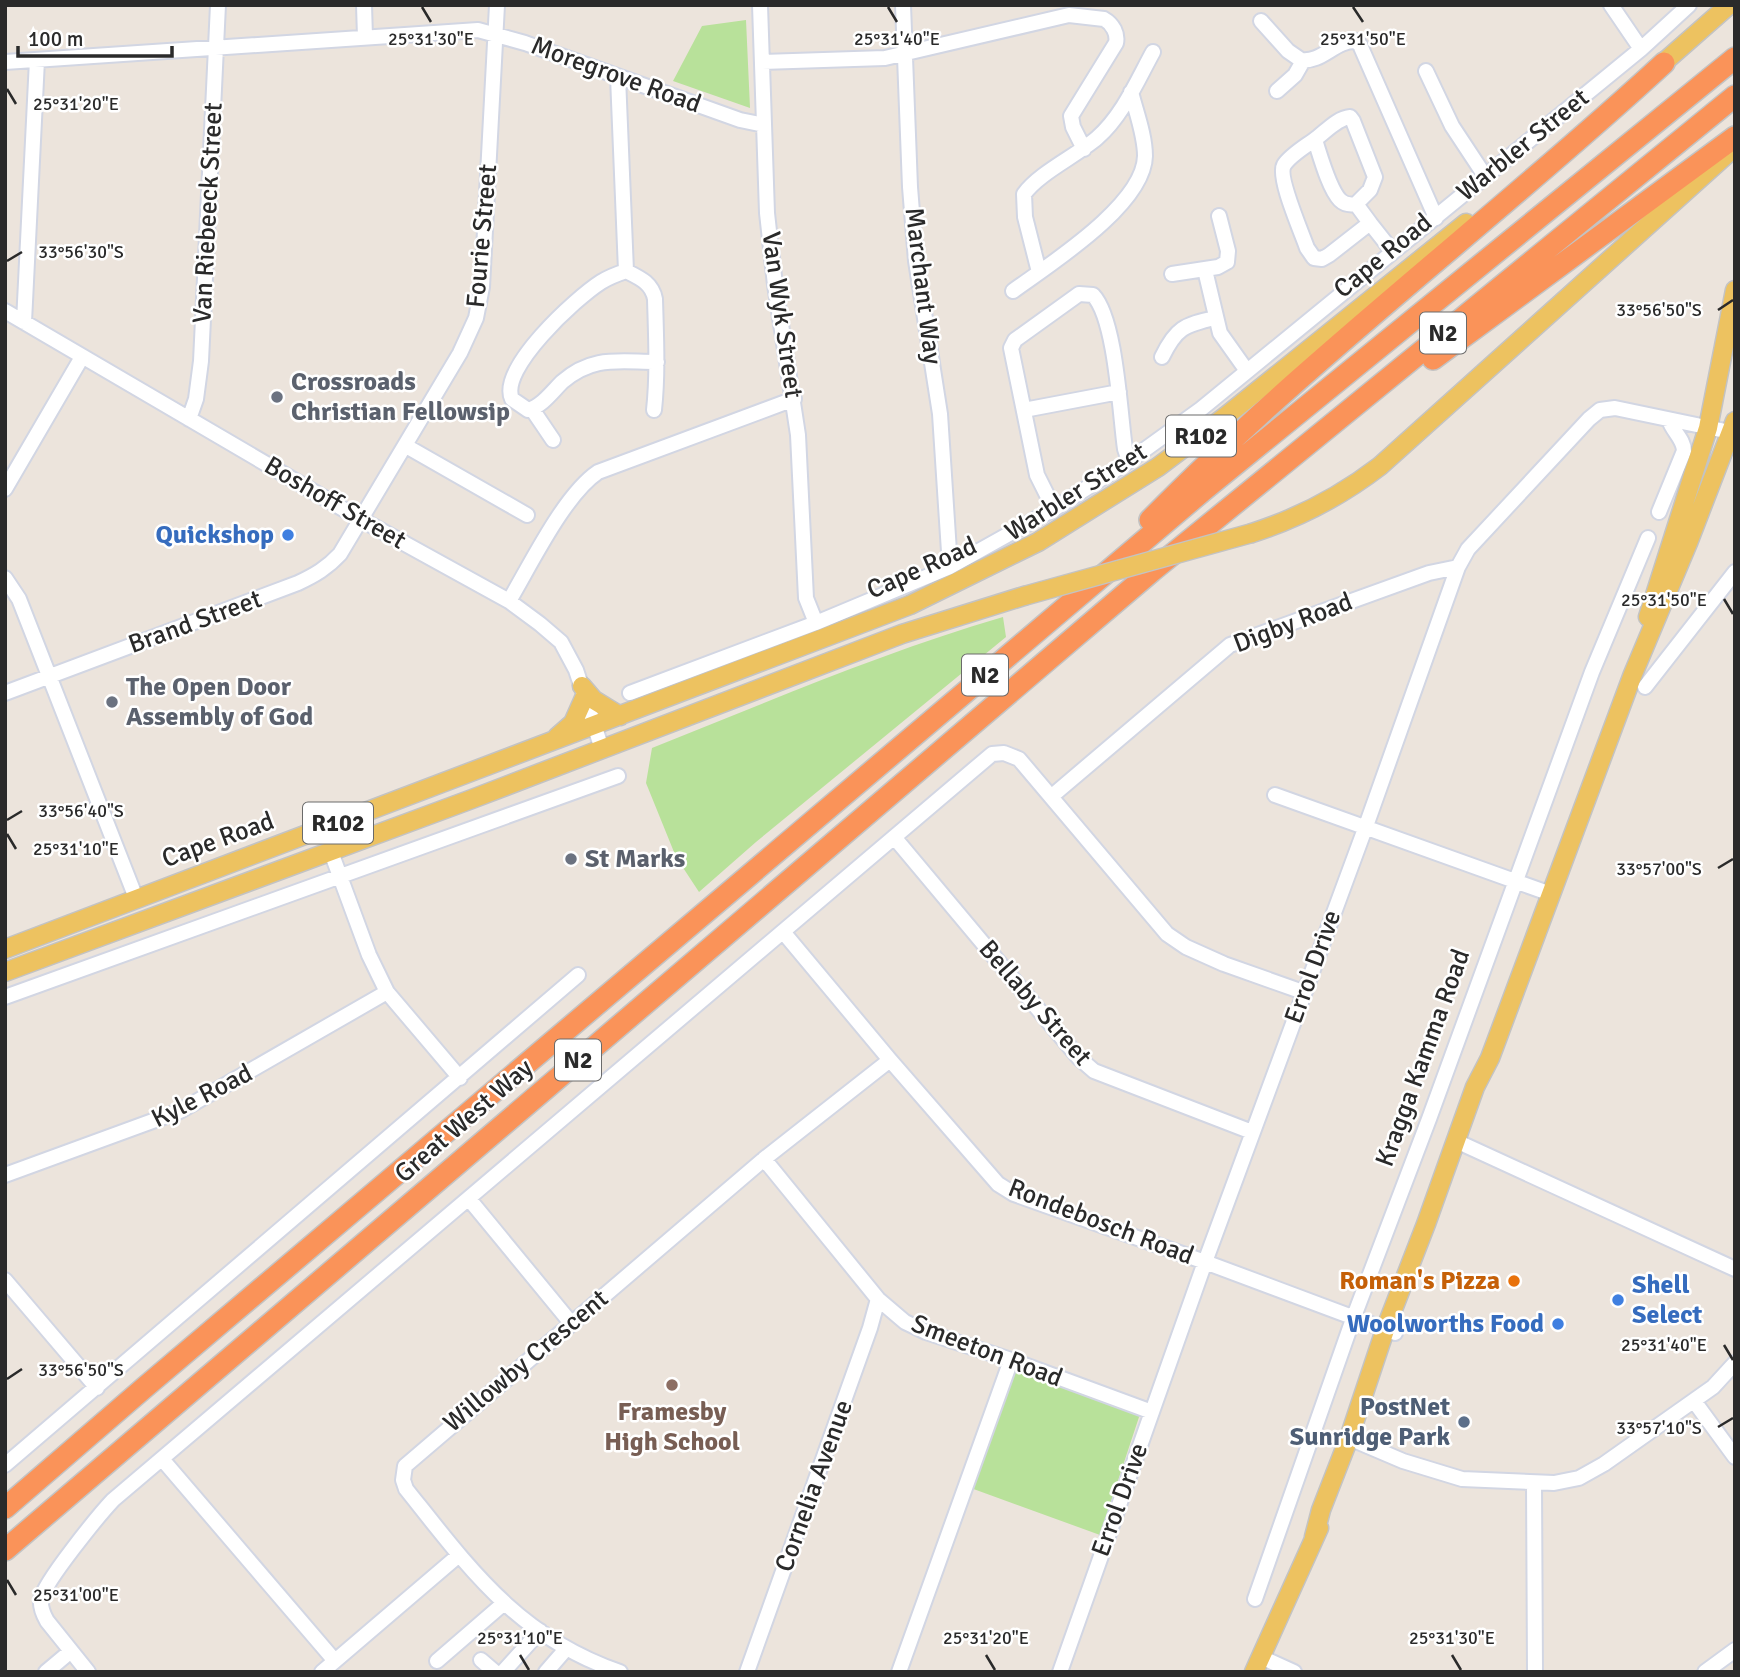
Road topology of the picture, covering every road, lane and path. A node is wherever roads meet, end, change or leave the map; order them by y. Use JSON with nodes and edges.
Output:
{"nodes":[{"id":1,"x":218,"y":5,"type":"edge"},
{"id":2,"x":363,"y":5,"type":"edge"},
{"id":3,"x":497,"y":5,"type":"edge"},
{"id":4,"x":760,"y":5,"type":"edge"},
{"id":5,"x":903,"y":5,"type":"edge"},
{"id":6,"x":1611,"y":5,"type":"edge"},
{"id":7,"x":1689,"y":5,"type":"edge"},
{"id":8,"x":1729,"y":5,"type":"edge"},
{"id":9,"x":1261,"y":22,"type":"dead end"},
{"id":10,"x":495,"y":33,"type":"junction"},
{"id":11,"x":365,"y":37,"type":"junction"},
{"id":12,"x":1640,"y":49,"type":"junction"},
{"id":13,"x":215,"y":50,"type":"junction"},
{"id":14,"x":1153,"y":52,"type":"dead end"},
{"id":15,"x":905,"y":54,"type":"junction"},
{"id":16,"x":1735,"y":58,"type":"edge"},
{"id":17,"x":37,"y":60,"type":"junction"},
{"id":18,"x":1303,"y":61,"type":"junction"},
{"id":19,"x":5,"y":62,"type":"edge"},
{"id":20,"x":762,"y":62,"type":"junction"},
{"id":21,"x":1664,"y":64,"type":"junction"},
{"id":22,"x":1426,"y":71,"type":"dead end"},
{"id":23,"x":618,"y":77,"type":"junction"},
{"id":24,"x":1277,"y":91,"type":"dead end"},
{"id":25,"x":1131,"y":92,"type":"junction"},
{"id":26,"x":1735,"y":96,"type":"edge"},
{"id":27,"x":764,"y":125,"type":"junction"},
{"id":28,"x":1735,"y":137,"type":"edge"},
{"id":29,"x":1315,"y":140,"type":"junction"},
{"id":30,"x":1735,"y":147,"type":"edge"},
{"id":31,"x":1084,"y":149,"type":"junction"},
{"id":32,"x":1485,"y":176,"type":"junction"},
{"id":33,"x":1356,"y":204,"type":"junction"},
{"id":34,"x":1219,"y":216,"type":"dead end"},
{"id":35,"x":1436,"y":218,"type":"junction"},
{"id":36,"x":1370,"y":223,"type":"junction"},
{"id":37,"x":1393,"y":252,"type":"junction"},
{"id":38,"x":1205,"y":270,"type":"junction"},
{"id":39,"x":626,"y":271,"type":"junction"},
{"id":40,"x":1039,"y":272,"type":"junction"},
{"id":41,"x":1172,"y":274,"type":"dead end"},
{"id":42,"x":1735,"y":290,"type":"edge"},
{"id":43,"x":1013,"y":291,"type":"dead end"},
{"id":44,"x":5,"y":311,"type":"edge"},
{"id":45,"x":1215,"y":318,"type":"junction"},
{"id":46,"x":24,"y":322,"type":"junction"},
{"id":47,"x":82,"y":357,"type":"junction"},
{"id":48,"x":1162,"y":357,"type":"dead end"},
{"id":49,"x":657,"y":362,"type":"junction"},
{"id":50,"x":1247,"y":371,"type":"junction"},
{"id":51,"x":1119,"y":392,"type":"junction"},
{"id":52,"x":794,"y":399,"type":"junction"},
{"id":53,"x":532,"y":410,"type":"junction"},
{"id":54,"x":654,"y":410,"type":"dead end"},
{"id":55,"x":1024,"y":410,"type":"junction"},
{"id":56,"x":189,"y":419,"type":"junction"},
{"id":57,"x":1670,"y":420,"type":"junction"},
{"id":58,"x":1709,"y":428,"type":"junction"},
{"id":59,"x":1733,"y":429,"type":"edge"},
{"id":60,"x":553,"y":440,"type":"dead end"},
{"id":61,"x":406,"y":446,"type":"junction"},
{"id":62,"x":1129,"y":461,"type":"junction"},
{"id":63,"x":5,"y":489,"type":"edge"},
{"id":64,"x":1054,"y":509,"type":"junction"},
{"id":65,"x":1659,"y":512,"type":"dead end"},
{"id":66,"x":527,"y":515,"type":"dead end"},
{"id":67,"x":362,"y":520,"type":"junction"},
{"id":68,"x":1647,"y":538,"type":"dead end"},
{"id":69,"x":950,"y":567,"type":"junction"},
{"id":70,"x":1458,"y":568,"type":"junction"},
{"id":71,"x":1152,"y":571,"type":"junction"},
{"id":72,"x":1735,"y":572,"type":"edge"},
{"id":73,"x":5,"y":578,"type":"edge"},
{"id":74,"x":509,"y":601,"type":"junction"},
{"id":75,"x":1060,"y":611,"type":"junction"},
{"id":76,"x":816,"y":623,"type":"junction"},
{"id":77,"x":49,"y":675,"type":"junction"},
{"id":78,"x":1639,"y":681,"type":"junction"},
{"id":79,"x":583,"y":691,"type":"junction"},
{"id":80,"x":5,"y":693,"type":"edge"},
{"id":81,"x":630,"y":694,"type":"dead end"},
{"id":82,"x":620,"y":716,"type":"junction"},
{"id":83,"x":594,"y":726,"type":"junction"},
{"id":84,"x":549,"y":743,"type":"junction"},
{"id":85,"x":602,"y":749,"type":"junction"},
{"id":86,"x":618,"y":776,"type":"dead end"},
{"id":87,"x":1275,"y":795,"type":"dead end"},
{"id":88,"x":1052,"y":796,"type":"junction"},
{"id":89,"x":1366,"y":826,"type":"junction"},
{"id":90,"x":894,"y":837,"type":"junction"},
{"id":91,"x":331,"y":852,"type":"junction"},
{"id":92,"x":342,"y":876,"type":"junction"},
{"id":93,"x":1517,"y":880,"type":"junction"},
{"id":94,"x":1551,"y":894,"type":"junction"},
{"id":95,"x":136,"y":898,"type":"junction"},
{"id":96,"x":784,"y":933,"type":"junction"},
{"id":97,"x":5,"y":949,"type":"edge"},
{"id":98,"x":5,"y":972,"type":"edge"},
{"id":99,"x":578,"y":975,"type":"dead end"},
{"id":100,"x":387,"y":992,"type":"junction"},
{"id":101,"x":1303,"y":992,"type":"junction"},
{"id":102,"x":5,"y":997,"type":"edge"},
{"id":103,"x":890,"y":1060,"type":"junction"},
{"id":104,"x":460,"y":1078,"type":"junction"},
{"id":105,"x":1252,"y":1132,"type":"junction"},
{"id":106,"x":1461,"y":1142,"type":"junction"},
{"id":107,"x":764,"y":1159,"type":"junction"},
{"id":108,"x":5,"y":1175,"type":"edge"},
{"id":109,"x":468,"y":1199,"type":"junction"},
{"id":110,"x":1205,"y":1262,"type":"junction"},
{"id":111,"x":1735,"y":1269,"type":"edge"},
{"id":112,"x":5,"y":1280,"type":"edge"},
{"id":113,"x":878,"y":1299,"type":"junction"},
{"id":114,"x":1353,"y":1319,"type":"junction"},
{"id":115,"x":570,"y":1323,"type":"junction"},
{"id":116,"x":1390,"y":1331,"type":"junction"},
{"id":117,"x":1011,"y":1360,"type":"junction"},
{"id":118,"x":1735,"y":1363,"type":"edge"},
{"id":119,"x":97,"y":1388,"type":"junction"},
{"id":120,"x":144,"y":1388,"type":"junction"},
{"id":121,"x":1694,"y":1401,"type":"junction"},
{"id":122,"x":1152,"y":1412,"type":"junction"},
{"id":123,"x":1354,"y":1441,"type":"junction"},
{"id":124,"x":1735,"y":1457,"type":"edge"},
{"id":125,"x":162,"y":1459,"type":"junction"},
{"id":126,"x":5,"y":1465,"type":"edge"},
{"id":127,"x":1534,"y":1483,"type":"junction"},
{"id":128,"x":5,"y":1497,"type":"edge"},
{"id":129,"x":5,"y":1508,"type":"edge"},
{"id":130,"x":5,"y":1550,"type":"edge"},
{"id":131,"x":459,"y":1555,"type":"junction"},
{"id":132,"x":1255,"y":1599,"type":"dead end"},
{"id":133,"x":503,"y":1604,"type":"junction"},
{"id":134,"x":540,"y":1631,"type":"junction"},
{"id":135,"x":566,"y":1648,"type":"junction"},
{"id":136,"x":1735,"y":1650,"type":"edge"},
{"id":137,"x":71,"y":1651,"type":"junction"},
{"id":138,"x":481,"y":1660,"type":"dead end"},
{"id":139,"x":335,"y":1661,"type":"junction"},
{"id":140,"x":437,"y":1661,"type":"dead end"},
{"id":141,"x":1258,"y":1664,"type":"edge"},
{"id":142,"x":590,"y":1667,"type":"edge"},
{"id":143,"x":46,"y":1672,"type":"edge"},
{"id":144,"x":88,"y":1672,"type":"edge"},
{"id":145,"x":322,"y":1672,"type":"edge"},
{"id":146,"x":495,"y":1672,"type":"edge"},
{"id":147,"x":503,"y":1672,"type":"edge"},
{"id":148,"x":546,"y":1672,"type":"edge"},
{"id":149,"x":620,"y":1672,"type":"edge"},
{"id":150,"x":747,"y":1672,"type":"edge"},
{"id":151,"x":899,"y":1672,"type":"edge"},
{"id":152,"x":1060,"y":1672,"type":"edge"},
{"id":153,"x":1294,"y":1672,"type":"edge"},
{"id":154,"x":1535,"y":1672,"type":"edge"},
{"id":155,"x":1704,"y":1672,"type":"edge"}],
"edges":[{"from":1,"to":13,"type":"street","name":"Van Riebeeck Street"},
{"from":2,"to":11,"type":"street"},
{"from":3,"to":10,"type":"street","name":"Fourie Street"},
{"from":4,"to":20,"type":"street","name":"Van Wyk Street"},
{"from":5,"to":15,"type":"street","name":"Marchant Way"},
{"from":6,"to":12,"type":"street"},
{"from":7,"to":12,"type":"street","name":"Warbler Street"},
{"from":8,"to":21,"type":"main road","name":"Cape Road","number":"R102"},
{"from":9,"to":18,"type":"street"},
{"from":10,"to":11,"type":"street","name":"Moregrove Road"},
{"from":10,"to":23,"type":"street","name":"Moregrove Road"},
{"from":10,"to":61,"type":"street","name":"Fourie Street"},
{"from":11,"to":13,"type":"street","name":"Moregrove Road"},
{"from":12,"to":32,"type":"street","name":"Warbler Street"},
{"from":13,"to":17,"type":"street","name":"Moregrove Road"},
{"from":13,"to":56,"type":"street","name":"Van Riebeeck Street"},
{"from":14,"to":25,"type":"street"},
{"from":15,"to":20,"type":"street"},
{"from":15,"to":31,"type":"street"},
{"from":15,"to":69,"type":"street","name":"Marchant Way"},
{"from":16,"to":75,"type":"highway","number":"N2"},
{"from":17,"to":19,"type":"street","name":"Moregrove Road"},
{"from":17,"to":46,"type":"street"},
{"from":18,"to":24,"type":"street"},
{"from":18,"to":35,"type":"street"},
{"from":20,"to":27,"type":"street","name":"Van Wyk Street"},
{"from":21,"to":75,"type":"highway"},
{"from":21,"to":82,"type":"main road","name":"Cape Road","number":"R102"},
{"from":22,"to":32,"type":"street"},
{"from":23,"to":27,"type":"street","name":"Moregrove Road"},
{"from":23,"to":39,"type":"street"},
{"from":25,"to":31,"type":"street"},
{"from":25,"to":40,"type":"street"},
{"from":26,"to":71,"type":"highway","number":"N2"},
{"from":27,"to":52,"type":"street","name":"Van Wyk Street"},
{"from":28,"to":71,"type":"highway"},
{"from":29,"to":33,"type":"street"},
{"from":29,"to":33,"type":"street"},
{"from":29,"to":36,"type":"street"},
{"from":30,"to":85,"type":"main road","name":"Cape Road","number":"R102","bridge":true},
{"from":31,"to":40,"type":"street"},
{"from":32,"to":35,"type":"street","name":"Warbler Street"},
{"from":33,"to":36,"type":"street"},
{"from":34,"to":38,"type":"street"},
{"from":35,"to":37,"type":"street","name":"Warbler Street"},
{"from":36,"to":37,"type":"street"},
{"from":37,"to":50,"type":"street","name":"Warbler Street"},
{"from":38,"to":41,"type":"street"},
{"from":38,"to":45,"type":"street"},
{"from":39,"to":49,"type":"street"},
{"from":39,"to":53,"type":"street"},
{"from":40,"to":43,"type":"street"},
{"from":42,"to":58,"type":"main road"},
{"from":44,"to":46,"type":"street","name":"Boshoff Street"},
{"from":45,"to":48,"type":"street"},
{"from":45,"to":50,"type":"street"},
{"from":46,"to":47,"type":"street","name":"Boshoff Street"},
{"from":47,"to":56,"type":"street","name":"Boshoff Street"},
{"from":47,"to":63,"type":"street"},
{"from":49,"to":53,"type":"street"},
{"from":49,"to":54,"type":"street"},
{"from":50,"to":62,"type":"street","name":"Warbler Street"},
{"from":51,"to":55,"type":"street"},
{"from":51,"to":55,"type":"street"},
{"from":51,"to":62,"type":"street"},
{"from":52,"to":74,"type":"street"},
{"from":52,"to":76,"type":"street","name":"Van Wyk Street"},
{"from":53,"to":60,"type":"street"},
{"from":55,"to":64,"type":"street"},
{"from":56,"to":67,"type":"street","name":"Boshoff Street"},
{"from":57,"to":58,"type":"street","name":"Errol Drive"},
{"from":57,"to":65,"type":"street"},
{"from":57,"to":70,"type":"street","name":"Errol Drive"},
{"from":58,"to":59,"type":"street","name":"Errol Drive"},
{"from":58,"to":78,"type":"main road"},
{"from":59,"to":78,"type":"main road"},
{"from":61,"to":66,"type":"street"},
{"from":61,"to":67,"type":"street","name":"Fourie Street"},
{"from":62,"to":64,"type":"street","name":"Warbler Street"},
{"from":64,"to":69,"type":"street","name":"Warbler Street"},
{"from":67,"to":74,"type":"street","name":"Boshoff Street"},
{"from":67,"to":77,"type":"street","name":"Brand Street"},
{"from":68,"to":93,"type":"street","name":"Kragga Kamma Road"},
{"from":69,"to":76,"type":"street","name":"Warbler Street"},
{"from":70,"to":88,"type":"street","name":"Digby Road"},
{"from":70,"to":89,"type":"street","name":"Errol Drive"},
{"from":71,"to":130,"type":"highway","name":"Great West Way","number":"N2"},
{"from":72,"to":78,"type":"street"},
{"from":73,"to":77,"type":"street"},
{"from":74,"to":79,"type":"street","name":"Boshoff Street"},
{"from":75,"to":120,"type":"highway","name":"Great West Way","number":"N2"},
{"from":76,"to":81,"type":"street","name":"Warbler Street"},
{"from":77,"to":80,"type":"street","name":"Brand Street"},
{"from":77,"to":95,"type":"street"},
{"from":78,"to":94,"type":"main road"},
{"from":79,"to":82,"type":"main road"},
{"from":79,"to":83,"type":"street","name":"Boshoff Street"},
{"from":79,"to":84,"type":"main road"},
{"from":82,"to":83,"type":"main road","name":"Cape Road","number":"R102"},
{"from":83,"to":84,"type":"main road","name":"Cape Road","number":"R102"},
{"from":83,"to":85,"type":"street","name":"Boshoff Street"},
{"from":84,"to":95,"type":"main road","name":"Cape Road","number":"R102"},
{"from":85,"to":91,"type":"main road","name":"Cape Road","number":"R102"},
{"from":86,"to":92,"type":"street"},
{"from":87,"to":89,"type":"street"},
{"from":88,"to":90,"type":"street"},
{"from":88,"to":101,"type":"street"},
{"from":89,"to":93,"type":"street"},
{"from":89,"to":101,"type":"street","name":"Errol Drive"},
{"from":90,"to":96,"type":"street"},
{"from":90,"to":105,"type":"street","name":"Bellaby Street"},
{"from":91,"to":92,"type":"street"},
{"from":91,"to":98,"type":"main road","name":"Cape Road","number":"R102"},
{"from":92,"to":100,"type":"street"},
{"from":92,"to":102,"type":"street"},
{"from":93,"to":94,"type":"street"},
{"from":93,"to":114,"type":"street","name":"Kragga Kamma Road"},
{"from":94,"to":106,"type":"main road"},
{"from":95,"to":97,"type":"main road","name":"Cape Road","number":"R102"},
{"from":96,"to":103,"type":"street","name":"Rondebosch Road"},
{"from":96,"to":109,"type":"street"},
{"from":99,"to":104,"type":"street","name":"Great West Way"},
{"from":100,"to":104,"type":"street"},
{"from":100,"to":108,"type":"street","name":"Kyle Road"},
{"from":101,"to":105,"type":"street","name":"Errol Drive"},
{"from":103,"to":107,"type":"street","name":"Willowby Crescent"},
{"from":103,"to":110,"type":"street","name":"Rondebosch Road"},
{"from":104,"to":119,"type":"street","name":"Great West Way"},
{"from":105,"to":110,"type":"street","name":"Errol Drive"},
{"from":106,"to":111,"type":"street"},
{"from":106,"to":116,"type":"main road"},
{"from":107,"to":113,"type":"street","name":"Smeeton Road"},
{"from":107,"to":115,"type":"street","name":"Willowby Crescent"},
{"from":109,"to":115,"type":"street"},
{"from":109,"to":125,"type":"street"},
{"from":110,"to":114,"type":"street","name":"Rondebosch Road"},
{"from":110,"to":122,"type":"street","name":"Errol Drive"},
{"from":112,"to":119,"type":"street"},
{"from":113,"to":117,"type":"street","name":"Smeeton Road"},
{"from":113,"to":150,"type":"street","name":"Cornelia Avenue"},
{"from":114,"to":116,"type":"street","name":"Rondebosch Road"},
{"from":114,"to":132,"type":"street","name":"Kragga Kamma Road"},
{"from":115,"to":131,"type":"street","name":"Willowby Crescent"},
{"from":116,"to":123,"type":"main road"},
{"from":117,"to":122,"type":"street","name":"Smeeton Road"},
{"from":117,"to":151,"type":"street"},
{"from":118,"to":121,"type":"street"},
{"from":119,"to":126,"type":"street","name":"Great West Way"},
{"from":120,"to":128,"type":"highway"},
{"from":120,"to":129,"type":"highway","name":"Great West Way","number":"N2"},
{"from":121,"to":124,"type":"street"},
{"from":121,"to":127,"type":"street"},
{"from":122,"to":152,"type":"street","name":"Errol Drive"},
{"from":123,"to":127,"type":"street"},
{"from":123,"to":141,"type":"main road"},
{"from":125,"to":137,"type":"street"},
{"from":125,"to":139,"type":"street"},
{"from":127,"to":154,"type":"street"},
{"from":131,"to":133,"type":"street","name":"Willowby Crescent"},
{"from":131,"to":139,"type":"street"},
{"from":133,"to":134,"type":"street","name":"Willowby Crescent"},
{"from":133,"to":140,"type":"street"},
{"from":134,"to":135,"type":"street","name":"Willowby Crescent"},
{"from":134,"to":147,"type":"street"},
{"from":135,"to":142,"type":"street","name":"Willowby Crescent"},
{"from":135,"to":148,"type":"street"},
{"from":136,"to":155,"type":"street"},
{"from":137,"to":143,"type":"street"},
{"from":137,"to":144,"type":"street"},
{"from":138,"to":146,"type":"street"},
{"from":139,"to":145,"type":"street"},
{"from":141,"to":153,"type":"street"},
{"from":142,"to":149,"type":"street","name":"Willowby Crescent"}]}
